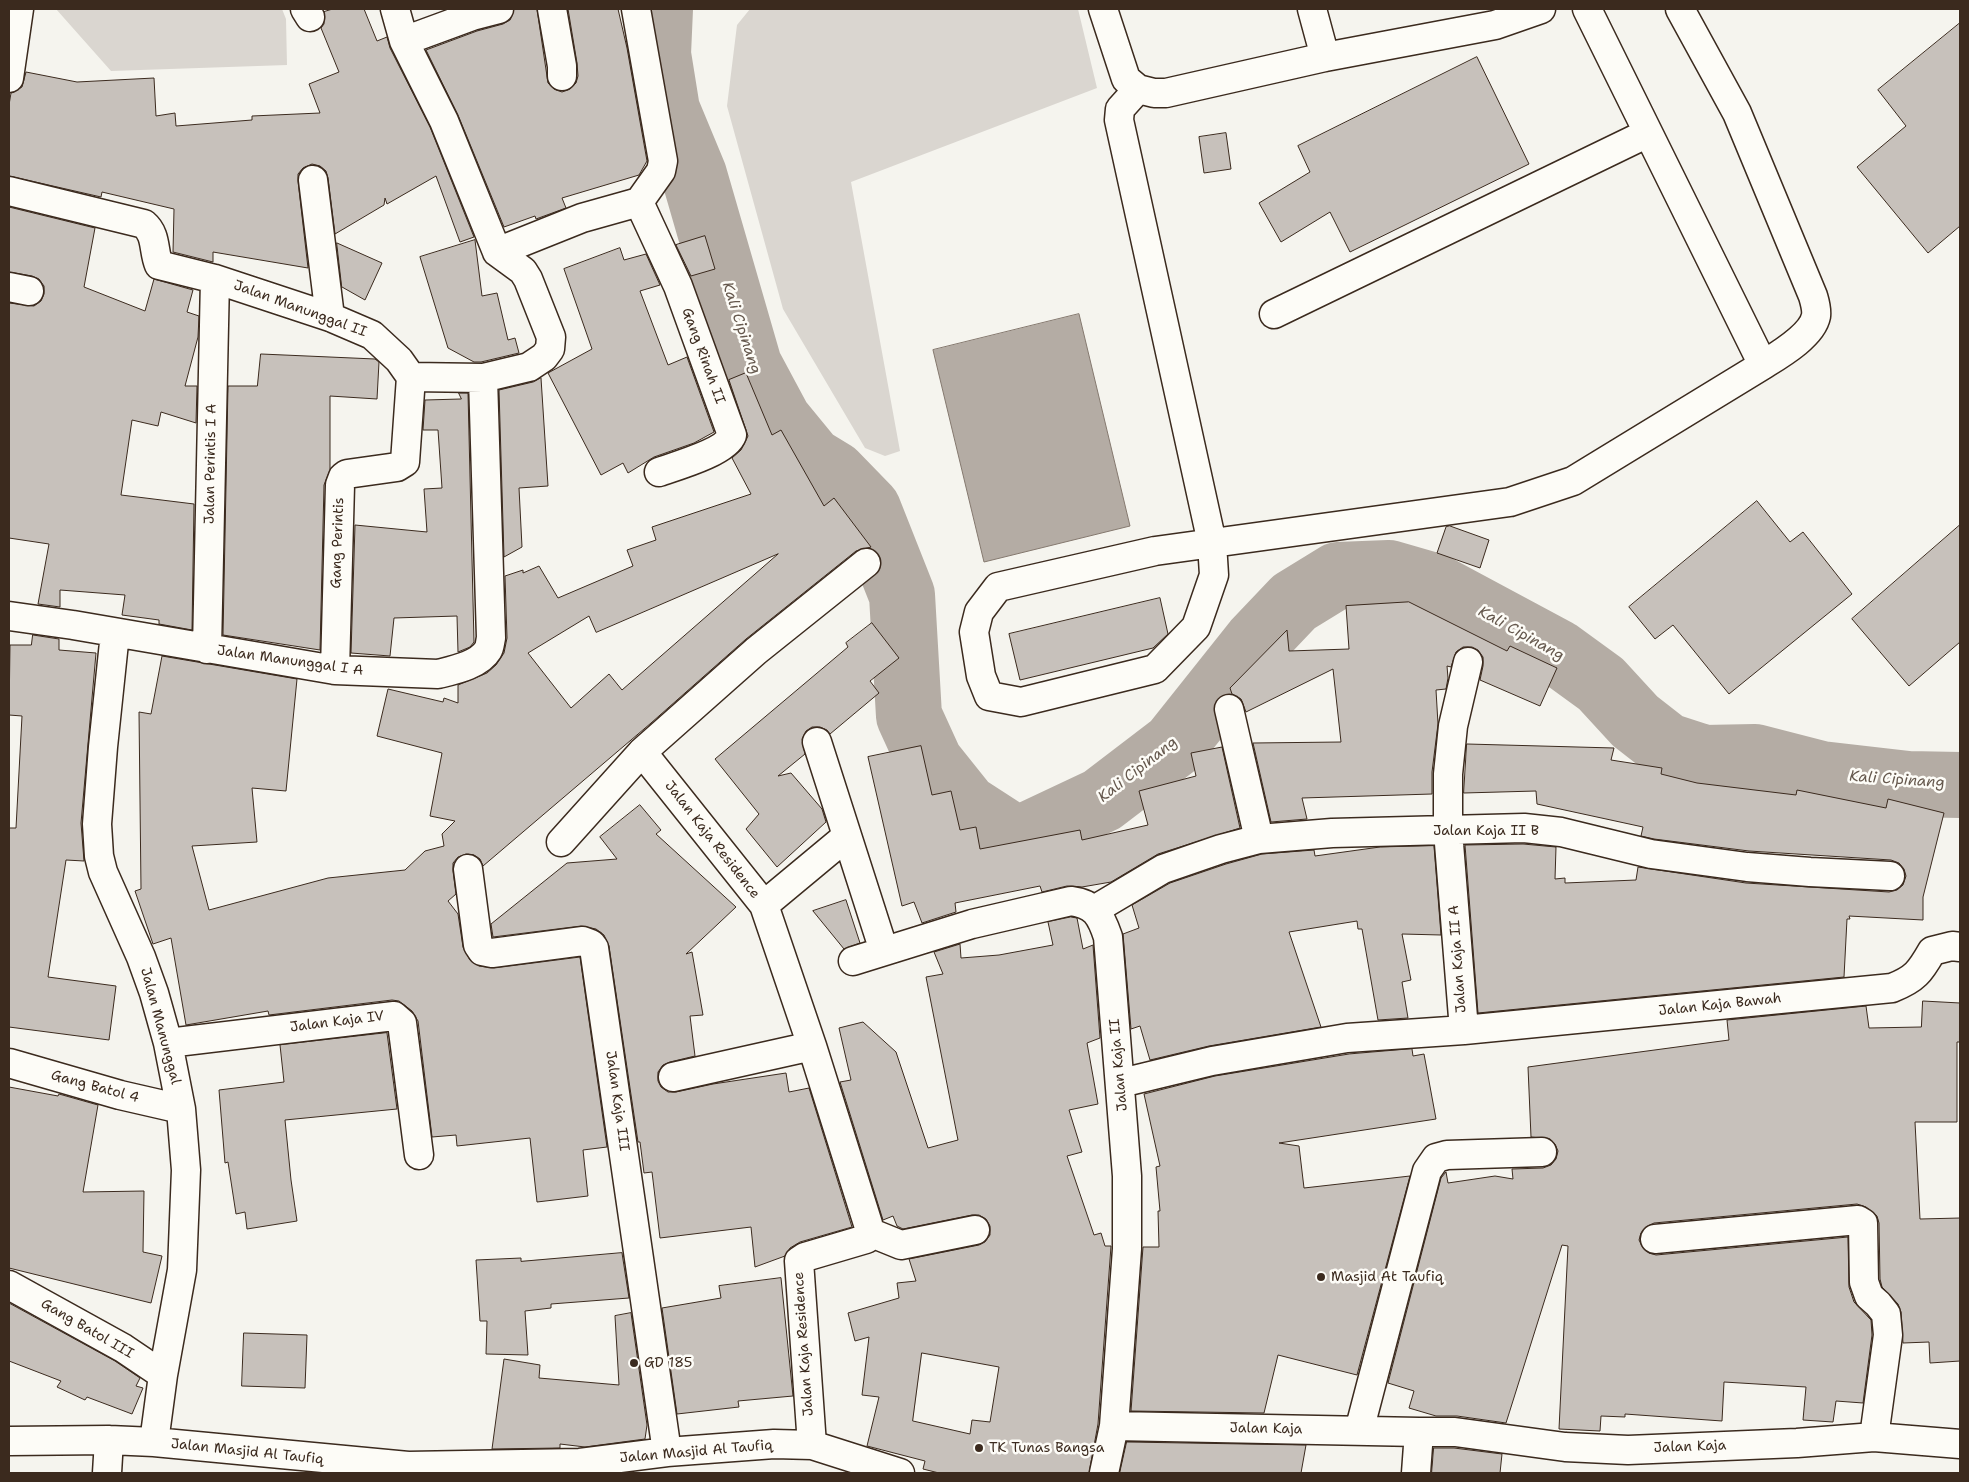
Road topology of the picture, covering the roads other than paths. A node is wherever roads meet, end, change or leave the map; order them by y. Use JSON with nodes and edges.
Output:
{"nodes":[{"id":1,"x":19,"y":9,"type":"edge"},
{"id":2,"x":395,"y":9,"type":"edge"},
{"id":3,"x":499,"y":9,"type":"edge"},
{"id":4,"x":552,"y":9,"type":"edge"},
{"id":5,"x":636,"y":9,"type":"edge"},
{"id":6,"x":1103,"y":9,"type":"edge"},
{"id":7,"x":1312,"y":9,"type":"edge"},
{"id":8,"x":1541,"y":9,"type":"edge"},
{"id":9,"x":1587,"y":9,"type":"edge"},
{"id":10,"x":1680,"y":9,"type":"edge"},
{"id":11,"x":404,"y":41,"type":"junction"},
{"id":12,"x":1325,"y":57,"type":"junction"},
{"id":13,"x":562,"y":76,"type":"dead end"},
{"id":14,"x":9,"y":78,"type":"edge"},
{"id":15,"x":1138,"y":89,"type":"junction"},
{"id":16,"x":1648,"y":132,"type":"junction"},
{"id":17,"x":313,"y":180,"type":"dead end"},
{"id":18,"x":9,"y":191,"type":"edge"},
{"id":19,"x":639,"y":202,"type":"junction"},
{"id":20,"x":497,"y":252,"type":"junction"},
{"id":21,"x":215,"y":279,"type":"junction"},
{"id":22,"x":1274,"y":314,"type":"dead end"},
{"id":23,"x":330,"y":317,"type":"junction"},
{"id":24,"x":1763,"y":365,"type":"junction"},
{"id":25,"x":411,"y":377,"type":"junction"},
{"id":26,"x":483,"y":378,"type":"junction"},
{"id":27,"x":659,"y":472,"type":"dead end"},
{"id":28,"x":1212,"y":543,"type":"junction"},
{"id":29,"x":866,"y":563,"type":"dead end"},
{"id":30,"x":9,"y":616,"type":"edge"},
{"id":31,"x":115,"y":633,"type":"junction"},
{"id":32,"x":207,"y":649,"type":"junction"},
{"id":33,"x":1468,"y":662,"type":"dead end"},
{"id":34,"x":335,"y":670,"type":"junction"},
{"id":35,"x":1229,"y":709,"type":"dead end"},
{"id":36,"x":817,"y":742,"type":"dead end"},
{"id":37,"x":642,"y":752,"type":"junction"},
{"id":38,"x":1448,"y":830,"type":"junction"},
{"id":39,"x":847,"y":836,"type":"junction"},
{"id":40,"x":1259,"y":839,"type":"junction"},
{"id":41,"x":560,"y":842,"type":"dead end"},
{"id":42,"x":468,"y":869,"type":"dead end"},
{"id":43,"x":1890,"y":876,"type":"dead end"},
{"id":44,"x":764,"y":905,"type":"junction"},
{"id":45,"x":1094,"y":910,"type":"junction"},
{"id":46,"x":1960,"y":947,"type":"edge"},
{"id":47,"x":884,"y":951,"type":"junction"},
{"id":48,"x":853,"y":961,"type":"dead end"},
{"id":49,"x":1464,"y":1030,"type":"junction"},
{"id":50,"x":168,"y":1043,"type":"junction"},
{"id":51,"x":812,"y":1046,"type":"junction"},
{"id":52,"x":9,"y":1063,"type":"edge"},
{"id":53,"x":673,"y":1077,"type":"dead end"},
{"id":54,"x":1121,"y":1083,"type":"junction"},
{"id":55,"x":181,"y":1109,"type":"junction"},
{"id":56,"x":1542,"y":1152,"type":"dead end"},
{"id":57,"x":419,"y":1155,"type":"dead end"},
{"id":58,"x":974,"y":1230,"type":"dead end"},
{"id":59,"x":869,"y":1232,"type":"junction"},
{"id":60,"x":1655,"y":1239,"type":"dead end"},
{"id":61,"x":9,"y":1285,"type":"edge"},
{"id":62,"x":163,"y":1375,"type":"junction"},
{"id":63,"x":1114,"y":1426,"type":"junction"},
{"id":64,"x":1359,"y":1431,"type":"junction"},
{"id":65,"x":1419,"y":1432,"type":"junction"},
{"id":66,"x":1874,"y":1437,"type":"junction"},
{"id":67,"x":109,"y":1440,"type":"junction"},
{"id":68,"x":9,"y":1441,"type":"edge"},
{"id":69,"x":154,"y":1442,"type":"junction"},
{"id":70,"x":1960,"y":1444,"type":"edge"},
{"id":71,"x":812,"y":1445,"type":"junction"},
{"id":72,"x":667,"y":1452,"type":"junction"},
{"id":73,"x":346,"y":1467,"type":"edge"},
{"id":74,"x":107,"y":1473,"type":"edge"},
{"id":75,"x":900,"y":1473,"type":"edge"},
{"id":76,"x":1104,"y":1473,"type":"edge"},
{"id":77,"x":1416,"y":1473,"type":"edge"}],
"edges":[{"from":1,"to":14,"type":"street"},
{"from":2,"to":11,"type":"street"},
{"from":3,"to":11,"type":"street"},
{"from":4,"to":13,"type":"street"},
{"from":5,"to":19,"type":"street"},
{"from":6,"to":15,"type":"street"},
{"from":7,"to":12,"type":"street"},
{"from":8,"to":12,"type":"street"},
{"from":9,"to":16,"type":"street"},
{"from":10,"to":24,"type":"street"},
{"from":11,"to":20,"type":"street"},
{"from":12,"to":15,"type":"street"},
{"from":15,"to":28,"type":"street"},
{"from":16,"to":22,"type":"street"},
{"from":16,"to":24,"type":"street"},
{"from":17,"to":23,"type":"street"},
{"from":18,"to":21,"type":"street","name":"Jalan Manunggal II"},
{"from":19,"to":20,"type":"street"},
{"from":19,"to":27,"type":"street","name":"Gang Rinah II"},
{"from":20,"to":26,"type":"street"},
{"from":21,"to":23,"type":"street","name":"Jalan Manunggal II"},
{"from":21,"to":32,"type":"street","name":"Jalan Perintis I A"},
{"from":23,"to":25,"type":"street","name":"Jalan Manunggal II"},
{"from":24,"to":28,"type":"street"},
{"from":25,"to":26,"type":"street"},
{"from":25,"to":34,"type":"street","name":"Gang Perintis"},
{"from":26,"to":34,"type":"street","name":"Jalan Manunggal I A"},
{"from":28,"to":28,"type":"street"},
{"from":29,"to":37,"type":"street"},
{"from":30,"to":31,"type":"street"},
{"from":31,"to":32,"type":"street","name":"Jalan Manunggal I A"},
{"from":31,"to":50,"type":"street","name":"Jalan Manunggal"},
{"from":32,"to":34,"type":"street","name":"Jalan Manunggal I A"},
{"from":33,"to":38,"type":"street","name":"Jalan Kaja II A"},
{"from":35,"to":40,"type":"street"},
{"from":36,"to":39,"type":"street"},
{"from":37,"to":41,"type":"street"},
{"from":37,"to":44,"type":"street","name":"Jalan Kaja Residence"},
{"from":38,"to":40,"type":"street","name":"Jalan Kaja II B"},
{"from":38,"to":43,"type":"street","name":"Jalan Kaja II B"},
{"from":38,"to":49,"type":"street","name":"Jalan Kaja II A"},
{"from":39,"to":44,"type":"street"},
{"from":39,"to":47,"type":"street"},
{"from":40,"to":45,"type":"street","name":"Jalan Kaja II B"},
{"from":42,"to":72,"type":"street","name":"Jalan Kaja III"},
{"from":44,"to":51,"type":"street","name":"Jalan Kaja Residence"},
{"from":45,"to":47,"type":"street"},
{"from":45,"to":54,"type":"street","name":"Jalan Kaja II"},
{"from":46,"to":49,"type":"street","name":"Jalan Kaja Bawah"},
{"from":47,"to":48,"type":"street"},
{"from":49,"to":54,"type":"street","name":"Jalan Kaja II A"},
{"from":50,"to":55,"type":"street","name":"Jalan Manunggal"},
{"from":50,"to":57,"type":"street","name":"Jalan Kaja IV"},
{"from":51,"to":53,"type":"street"},
{"from":51,"to":59,"type":"street","name":"Jalan Kaja Residence"},
{"from":52,"to":55,"type":"street","name":"Gang Batol 4"},
{"from":54,"to":63,"type":"street","name":"Jalan Kaja II"},
{"from":55,"to":62,"type":"street","name":"Jalan Manunggal"},
{"from":56,"to":64,"type":"street"},
{"from":58,"to":59,"type":"street"},
{"from":59,"to":71,"type":"street","name":"Jalan Kaja Residence"},
{"from":60,"to":66,"type":"street"},
{"from":61,"to":62,"type":"street","name":"Gang Batol III"},
{"from":62,"to":69,"type":"street","name":"Jalan Manunggal"},
{"from":63,"to":64,"type":"street","name":"Jalan Kaja"},
{"from":63,"to":76,"type":"street","name":"Jalan Kaja II"},
{"from":64,"to":65,"type":"street","name":"Jalan Kaja"},
{"from":65,"to":66,"type":"street","name":"Jalan Kaja"},
{"from":65,"to":77,"type":"street"},
{"from":66,"to":70,"type":"street","name":"Jalan Kaja"},
{"from":67,"to":68,"type":"street","name":"Jalan Masjid Al Taufiq"},
{"from":67,"to":69,"type":"street","name":"Jalan Masjid Al Taufiq"},
{"from":67,"to":74,"type":"street"},
{"from":69,"to":73,"type":"street","name":"Jalan Masjid Al Taufiq"},
{"from":71,"to":72,"type":"street","name":"Jalan Masjid Al Taufiq"},
{"from":71,"to":75,"type":"street","name":"Jalan Masjid Al Taufiq"},
{"from":72,"to":73,"type":"street","name":"Jalan Masjid Al Taufiq"}]}
